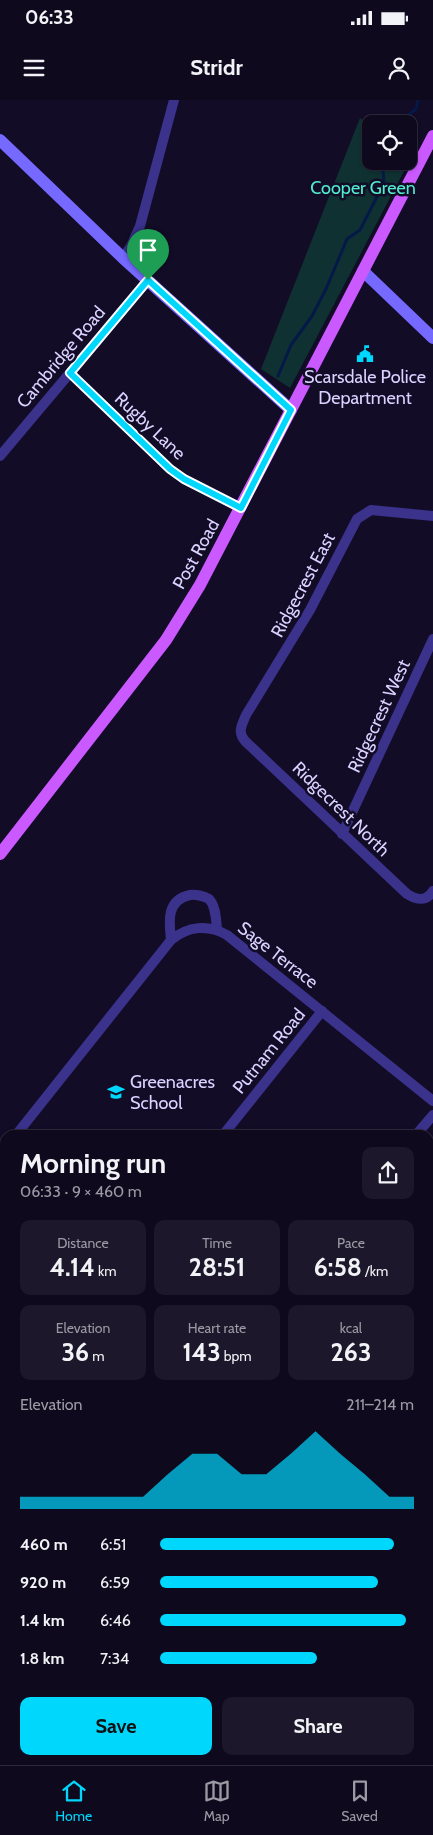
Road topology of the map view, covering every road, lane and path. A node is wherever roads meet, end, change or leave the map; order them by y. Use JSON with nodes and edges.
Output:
{"nodes":[{"id":1,"x":174,"y":100,"type":"edge"},
{"id":2,"x":433,"y":136,"type":"edge"},
{"id":3,"x":0,"y":140,"type":"edge"},
{"id":4,"x":123,"y":258,"type":"junction"},
{"id":5,"x":363,"y":271,"type":"junction"},
{"id":6,"x":148,"y":280,"type":"junction"},
{"id":7,"x":431,"y":331,"type":"edge"},
{"id":8,"x":70,"y":373,"type":"junction"},
{"id":9,"x":291,"y":410,"type":"junction"},
{"id":10,"x":0,"y":456,"type":"edge"},
{"id":11,"x":241,"y":508,"type":"junction"},
{"id":12,"x":433,"y":516,"type":"edge"},
{"id":13,"x":433,"y":639,"type":"edge"},
{"id":14,"x":240,"y":735,"type":"joint"},
{"id":15,"x":342,"y":834,"type":"junction"},
{"id":16,"x":0,"y":854,"type":"edge"},
{"id":17,"x":433,"y":891,"type":"edge"},
{"id":18,"x":217,"y":929,"type":"junction"},
{"id":19,"x":171,"y":940,"type":"junction"},
{"id":20,"x":322,"y":1011,"type":"junction"},
{"id":21,"x":433,"y":1101,"type":"edge"},
{"id":22,"x":433,"y":1115,"type":"edge"},
{"id":23,"x":20,"y":1130,"type":"edge"},
{"id":24,"x":226,"y":1130,"type":"edge"},
{"id":25,"x":420,"y":1130,"type":"edge"}],
"edges":[{"from":1,"to":4,"type":"street"},
{"from":2,"to":5,"type":"main road","name":"Post Road"},
{"from":3,"to":4,"type":"street"},
{"from":4,"to":6,"type":"street"},
{"from":5,"to":7,"type":"street"},
{"from":5,"to":9,"type":"main road","name":"Post Road"},
{"from":6,"to":8,"type":"street","name":"Cambridge Road"},
{"from":6,"to":9,"type":"street"},
{"from":8,"to":10,"type":"street","name":"Cambridge Road"},
{"from":8,"to":11,"type":"street","name":"Rugby Lane"},
{"from":9,"to":11,"type":"main road","name":"Post Road"},
{"from":11,"to":16,"type":"main road","name":"Post Road"},
{"from":12,"to":14,"type":"street","name":"Ridgecrest East"},
{"from":13,"to":15,"type":"street","name":"Ridgecrest West"},
{"from":14,"to":15,"type":"street","name":"Ridgecrest North"},
{"from":15,"to":17,"type":"street","name":"Ridgecrest North"},
{"from":18,"to":19,"type":"street","name":"Sage Terrace"},
{"from":18,"to":19,"type":"street"},
{"from":18,"to":20,"type":"street","name":"Sage Terrace"},
{"from":19,"to":23,"type":"street","name":"Sage Terrace"},
{"from":20,"to":21,"type":"street","name":"Sage Terrace"},
{"from":20,"to":24,"type":"street","name":"Putnam Road"},
{"from":22,"to":25,"type":"street"}]}
